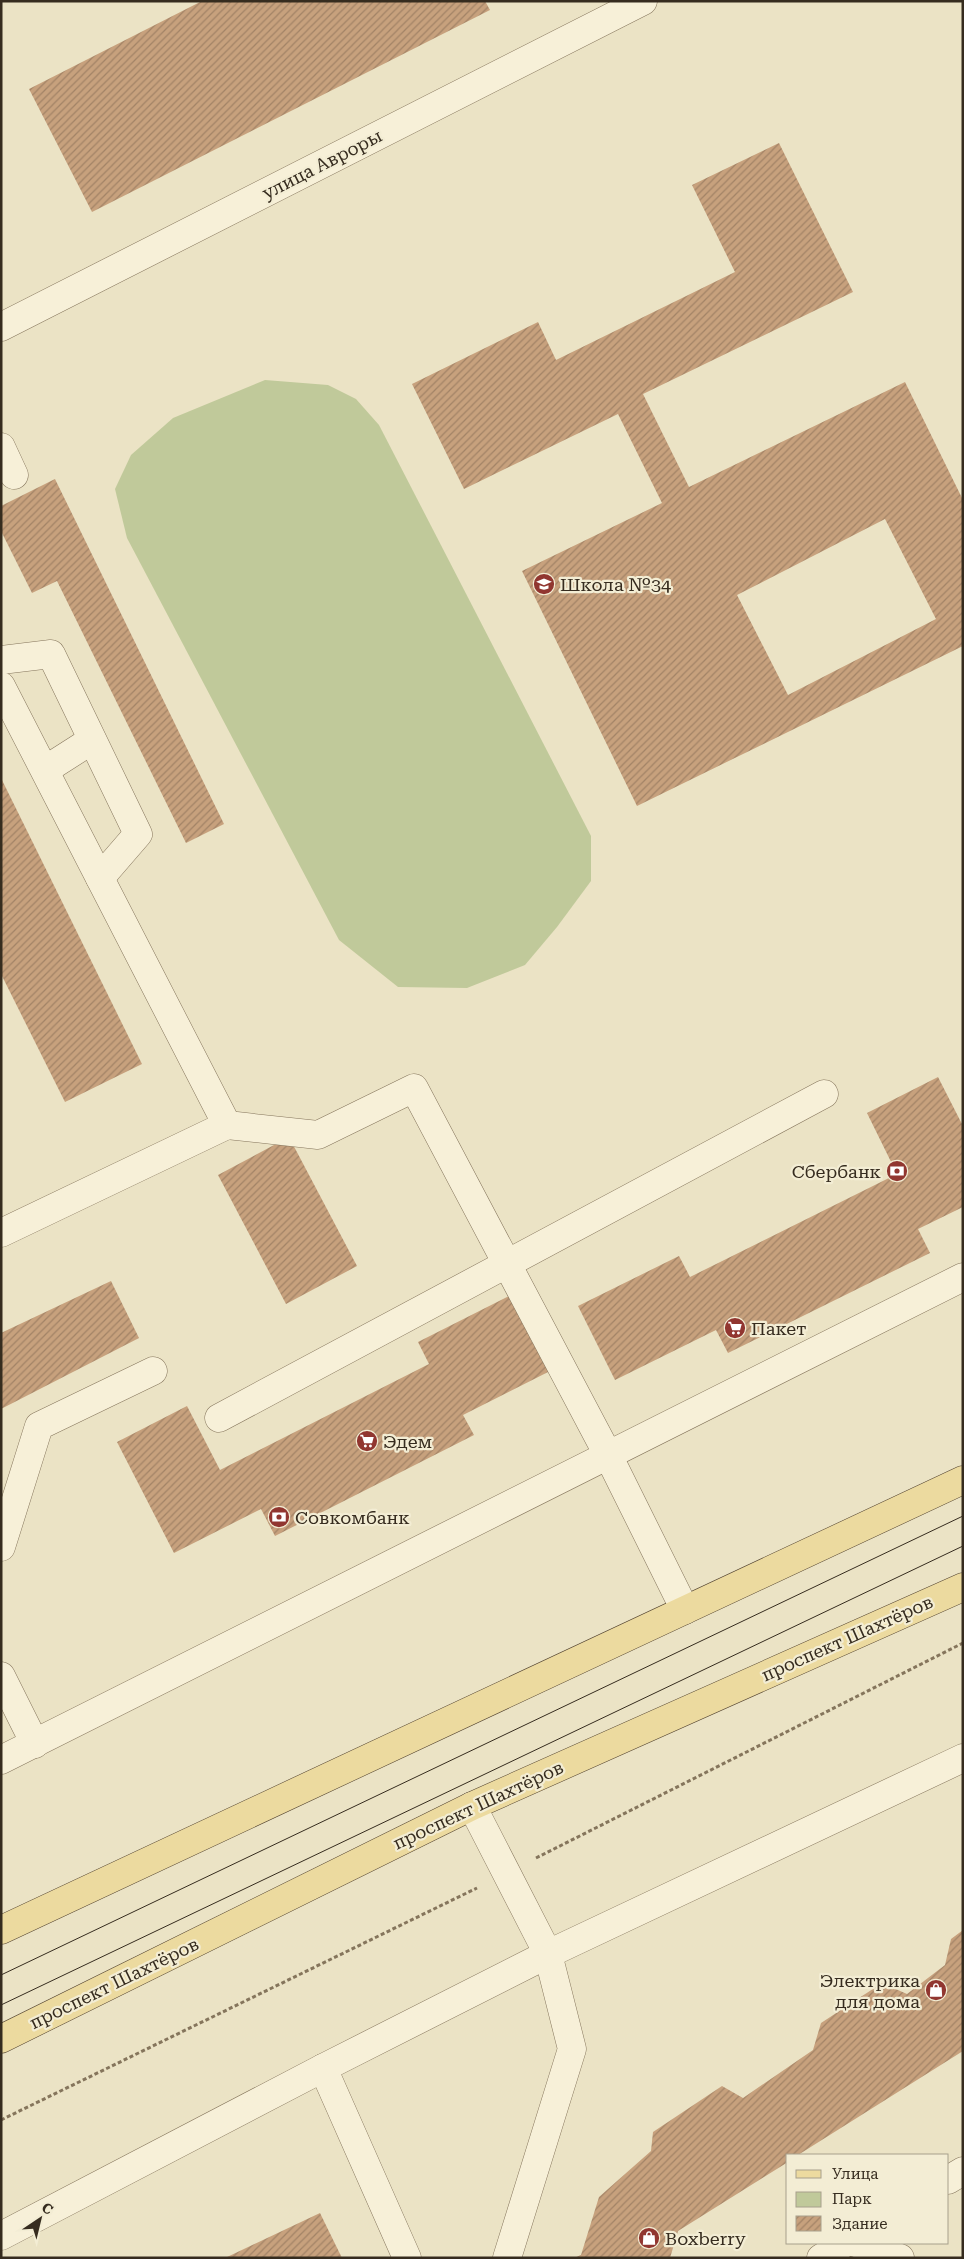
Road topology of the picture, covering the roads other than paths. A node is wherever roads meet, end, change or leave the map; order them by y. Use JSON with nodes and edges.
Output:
{"nodes":[{"id":1,"x":643,"y":1,"type":"edge"},
{"id":2,"x":1,"y":327,"type":"edge"},
{"id":3,"x":1,"y":447,"type":"edge"},
{"id":4,"x":14,"y":475,"type":"dead end"},
{"id":5,"x":1,"y":660,"type":"edge"},
{"id":6,"x":1,"y":686,"type":"edge"},
{"id":7,"x":92,"y":740,"type":"junction"},
{"id":8,"x":45,"y":770,"type":"junction"},
{"id":9,"x":100,"y":878,"type":"junction"},
{"id":10,"x":824,"y":1094,"type":"dead end"},
{"id":11,"x":227,"y":1125,"type":"junction"},
{"id":12,"x":1,"y":1233,"type":"edge"},
{"id":13,"x":507,"y":1263,"type":"junction"},
{"id":14,"x":963,"y":1277,"type":"edge"},
{"id":15,"x":153,"y":1371,"type":"dead end"},
{"id":16,"x":219,"y":1418,"type":"dead end"},
{"id":17,"x":608,"y":1456,"type":"junction"},
{"id":18,"x":963,"y":1480,"type":"edge"},
{"id":19,"x":1,"y":1546,"type":"edge"},
{"id":20,"x":963,"y":1587,"type":"edge"},
{"id":21,"x":685,"y":1610,"type":"junction"},
{"id":22,"x":1,"y":1676,"type":"edge"},
{"id":23,"x":35,"y":1744,"type":"junction"},
{"id":24,"x":963,"y":1758,"type":"edge"},
{"id":25,"x":1,"y":1760,"type":"edge"},
{"id":26,"x":472,"y":1806,"type":"junction"},
{"id":27,"x":1,"y":1930,"type":"edge"},
{"id":28,"x":548,"y":1954,"type":"junction"},
{"id":29,"x":1,"y":2039,"type":"edge"},
{"id":30,"x":322,"y":2068,"type":"junction"},
{"id":31,"x":963,"y":2171,"type":"edge"},
{"id":32,"x":949,"y":2179,"type":"edge"},
{"id":33,"x":1,"y":2236,"type":"edge"},
{"id":34,"x":843,"y":2244,"type":"edge"},
{"id":35,"x":859,"y":2244,"type":"edge"},
{"id":36,"x":407,"y":2258,"type":"edge"},
{"id":37,"x":507,"y":2258,"type":"edge"},
{"id":38,"x":821,"y":2258,"type":"edge"},
{"id":39,"x":900,"y":2258,"type":"edge"}],
"edges":[{"from":1,"to":2,"type":"street","name":"улица Авроры"},
{"from":3,"to":4,"type":"street"},
{"from":5,"to":7,"type":"street"},
{"from":6,"to":8,"type":"street"},
{"from":7,"to":8,"type":"street"},
{"from":7,"to":9,"type":"street"},
{"from":8,"to":9,"type":"street"},
{"from":9,"to":11,"type":"street"},
{"from":10,"to":13,"type":"street"},
{"from":11,"to":12,"type":"street"},
{"from":11,"to":13,"type":"street"},
{"from":13,"to":16,"type":"street"},
{"from":13,"to":17,"type":"street"},
{"from":14,"to":17,"type":"street"},
{"from":15,"to":19,"type":"street"},
{"from":17,"to":21,"type":"street"},
{"from":17,"to":23,"type":"street"},
{"from":18,"to":21,"type":"main road"},
{"from":20,"to":26,"type":"main road","name":"проспект Шахтёров"},
{"from":21,"to":27,"type":"main road"},
{"from":22,"to":23,"type":"street"},
{"from":23,"to":25,"type":"street"},
{"from":24,"to":28,"type":"street"},
{"from":26,"to":28,"type":"street"},
{"from":26,"to":29,"type":"main road","name":"проспект Шахтёров"},
{"from":28,"to":30,"type":"street"},
{"from":28,"to":37,"type":"street"},
{"from":30,"to":33,"type":"street"},
{"from":30,"to":36,"type":"street"},
{"from":31,"to":32,"type":"street"},
{"from":34,"to":38,"type":"street"},
{"from":35,"to":39,"type":"street"}]}
